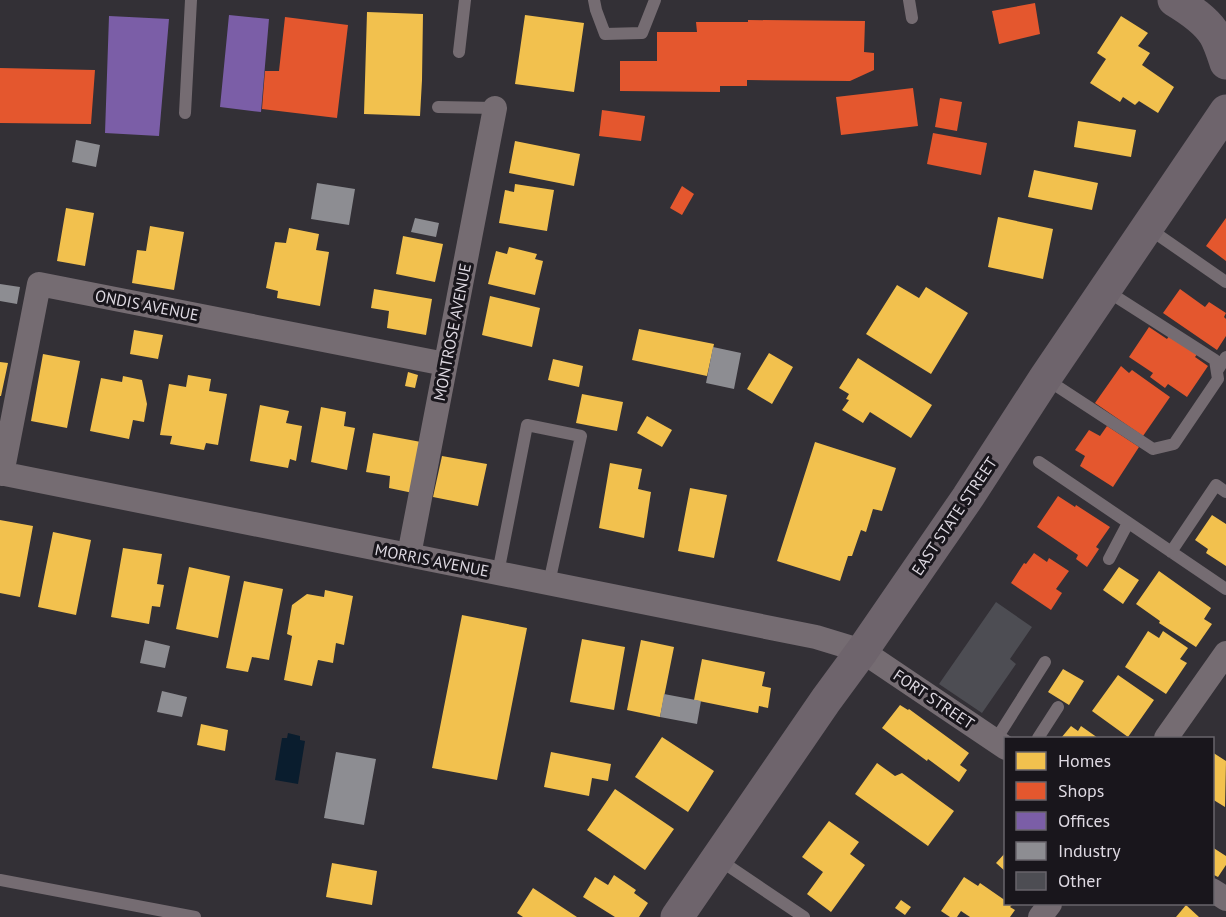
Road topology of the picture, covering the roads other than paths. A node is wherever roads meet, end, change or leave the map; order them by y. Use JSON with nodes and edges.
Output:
{"nodes":[{"id":1,"x":191,"y":0,"type":"edge"},
{"id":2,"x":465,"y":0,"type":"edge"},
{"id":3,"x":594,"y":0,"type":"edge"},
{"id":4,"x":655,"y":0,"type":"edge"},
{"id":5,"x":909,"y":0,"type":"edge"},
{"id":6,"x":1174,"y":0,"type":"edge"},
{"id":7,"x":912,"y":18,"type":"dead end"},
{"id":8,"x":459,"y":52,"type":"dead end"},
{"id":9,"x":1226,"y":63,"type":"edge"},
{"id":10,"x":438,"y":107,"type":"dead end"},
{"id":11,"x":495,"y":108,"type":"joint"},
{"id":12,"x":1226,"y":111,"type":"edge"},
{"id":13,"x":185,"y":113,"type":"dead end"},
{"id":14,"x":1147,"y":228,"type":"junction"},
{"id":15,"x":1226,"y":282,"type":"edge"},
{"id":16,"x":1105,"y":290,"type":"junction"},
{"id":17,"x":1226,"y":357,"type":"edge"},
{"id":18,"x":446,"y":364,"type":"junction"},
{"id":19,"x":1217,"y":371,"type":"junction"},
{"id":20,"x":1045,"y":378,"type":"junction"},
{"id":21,"x":1039,"y":462,"type":"dead end"},
{"id":22,"x":1,"y":474,"type":"edge"},
{"id":23,"x":1226,"y":492,"type":"edge"},
{"id":24,"x":1128,"y":523,"type":"junction"},
{"id":25,"x":1171,"y":552,"type":"junction"},
{"id":26,"x":409,"y":555,"type":"junction"},
{"id":27,"x":1109,"y":559,"type":"dead end"},
{"id":28,"x":498,"y":573,"type":"junction"},
{"id":29,"x":549,"y":583,"type":"junction"},
{"id":30,"x":1226,"y":589,"type":"edge"},
{"id":31,"x":862,"y":651,"type":"junction"},
{"id":32,"x":1226,"y":652,"type":"edge"},
{"id":33,"x":1046,"y":662,"type":"dead end"},
{"id":34,"x":1058,"y":707,"type":"dead end"},
{"id":35,"x":1004,"y":737,"type":"edge"},
{"id":36,"x":1039,"y":737,"type":"edge"},
{"id":37,"x":1167,"y":737,"type":"edge"},
{"id":38,"x":1000,"y":745,"type":"edge"},
{"id":39,"x":717,"y":859,"type":"junction"},
{"id":40,"x":0,"y":880,"type":"edge"},
{"id":41,"x":195,"y":917,"type":"edge"},
{"id":42,"x":677,"y":917,"type":"edge"},
{"id":43,"x":804,"y":917,"type":"edge"}],
"edges":[{"from":1,"to":13,"type":"lane"},
{"from":2,"to":8,"type":"lane"},
{"from":3,"to":4,"type":"lane"},
{"from":5,"to":7,"type":"lane"},
{"from":6,"to":9,"type":"main road"},
{"from":10,"to":11,"type":"lane"},
{"from":11,"to":18,"type":"street","name":"MONTROSE AVENUE"},
{"from":12,"to":14,"type":"main road","name":"EAST STATE STREET"},
{"from":14,"to":15,"type":"lane"},
{"from":14,"to":16,"type":"main road","name":"EAST STATE STREET"},
{"from":16,"to":19,"type":"lane"},
{"from":16,"to":20,"type":"main road","name":"EAST STATE STREET"},
{"from":17,"to":19,"type":"lane"},
{"from":18,"to":22,"type":"street","name":"ONDIS AVENUE"},
{"from":18,"to":26,"type":"street","name":"MONTROSE AVENUE"},
{"from":19,"to":20,"type":"lane"},
{"from":20,"to":31,"type":"main road","name":"EAST STATE STREET"},
{"from":21,"to":24,"type":"lane"},
{"from":22,"to":26,"type":"street","name":"MORRIS AVENUE"},
{"from":23,"to":25,"type":"lane"},
{"from":24,"to":25,"type":"lane"},
{"from":24,"to":27,"type":"lane"},
{"from":25,"to":30,"type":"lane"},
{"from":26,"to":28,"type":"street","name":"MORRIS AVENUE"},
{"from":28,"to":29,"type":"street","name":"MORRIS AVENUE"},
{"from":28,"to":29,"type":"lane"},
{"from":29,"to":31,"type":"street","name":"MORRIS AVENUE"},
{"from":31,"to":38,"type":"street","name":"FORT STREET"},
{"from":31,"to":39,"type":"main road","name":"EAST STATE STREET"},
{"from":32,"to":37,"type":"street"},
{"from":33,"to":35,"type":"lane"},
{"from":34,"to":36,"type":"lane"},
{"from":39,"to":42,"type":"main road","name":"EAST STATE STREET"},
{"from":39,"to":43,"type":"lane"},
{"from":40,"to":41,"type":"lane"}]}
